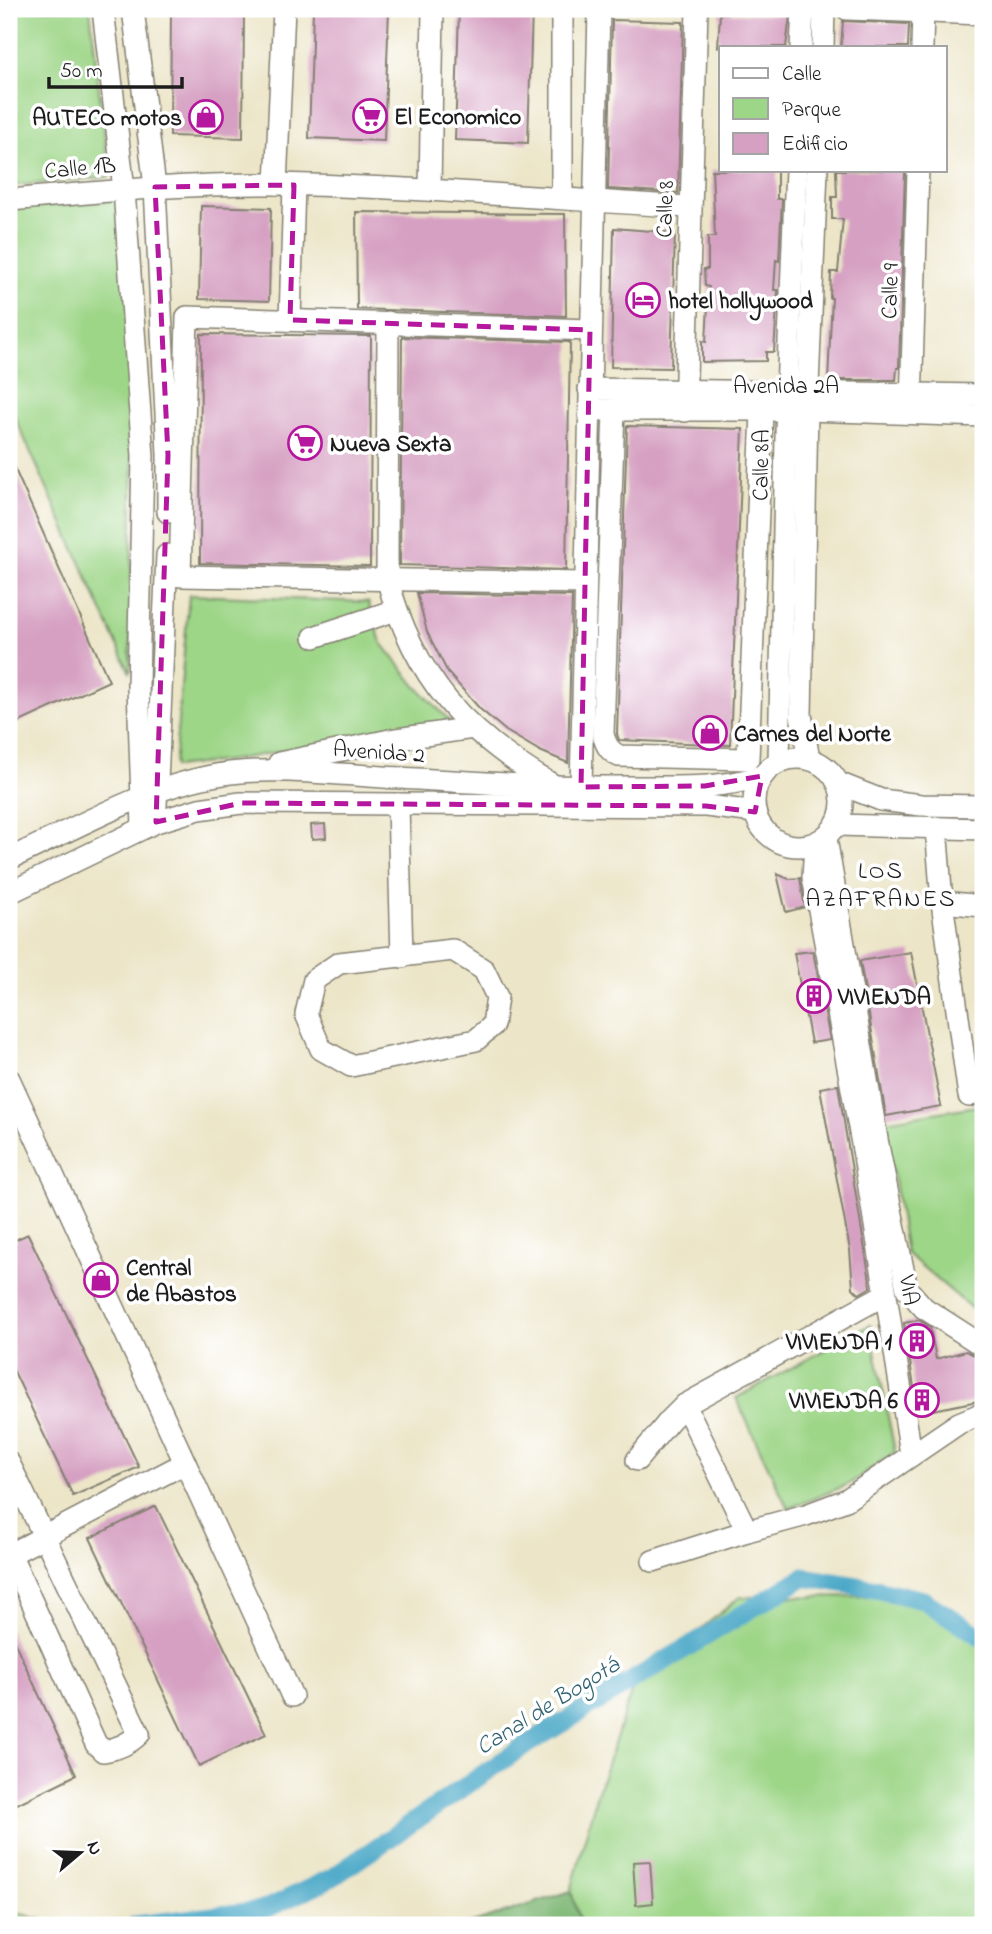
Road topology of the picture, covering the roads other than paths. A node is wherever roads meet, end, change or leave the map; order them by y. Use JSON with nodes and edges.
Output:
{"nodes":[{"id":1,"x":103,"y":9,"type":"edge"},
{"id":2,"x":133,"y":9,"type":"edge"},
{"id":3,"x":284,"y":9,"type":"edge"},
{"id":4,"x":433,"y":9,"type":"edge"},
{"id":5,"x":562,"y":9,"type":"edge"},
{"id":6,"x":599,"y":9,"type":"edge"},
{"id":7,"x":697,"y":9,"type":"edge"},
{"id":8,"x":803,"y":9,"type":"edge"},
{"id":9,"x":824,"y":9,"type":"edge"},
{"id":10,"x":848,"y":9,"type":"edge"},
{"id":11,"x":923,"y":10,"type":"edge"},
{"id":12,"x":983,"y":14,"type":"edge"},
{"id":13,"x":801,"y":46,"type":"edge"},
{"id":14,"x":822,"y":46,"type":"edge"},
{"id":15,"x":922,"y":46,"type":"edge"},
{"id":16,"x":796,"y":172,"type":"edge"},
{"id":17,"x":817,"y":172,"type":"edge"},
{"id":18,"x":918,"y":172,"type":"edge"},
{"id":19,"x":285,"y":185,"type":"junction"},
{"id":20,"x":155,"y":187,"type":"junction"},
{"id":21,"x":430,"y":189,"type":"junction"},
{"id":22,"x":124,"y":190,"type":"junction"},
{"id":23,"x":562,"y":198,"type":"junction"},
{"id":24,"x":9,"y":200,"type":"edge"},
{"id":25,"x":594,"y":201,"type":"junction"},
{"id":26,"x":690,"y":207,"type":"junction"},
{"id":27,"x":290,"y":320,"type":"junction"},
{"id":28,"x":388,"y":322,"type":"junction"},
{"id":29,"x":590,"y":330,"type":"junction"},
{"id":30,"x":983,"y":395,"type":"edge"},
{"id":31,"x":588,"y":399,"type":"junction"},
{"id":32,"x":685,"y":400,"type":"junction"},
{"id":33,"x":797,"y":401,"type":"junction"},
{"id":34,"x":911,"y":403,"type":"junction"},
{"id":35,"x":614,"y":410,"type":"junction"},
{"id":36,"x":762,"y":411,"type":"junction"},
{"id":37,"x":983,"y":416,"type":"edge"},
{"id":38,"x":387,"y":578,"type":"junction"},
{"id":39,"x":585,"y":583,"type":"junction"},
{"id":40,"x":396,"y":610,"type":"junction"},
{"id":41,"x":314,"y":637,"type":"dead end"},
{"id":42,"x":473,"y":729,"type":"junction"},
{"id":43,"x":748,"y":759,"type":"junction"},
{"id":44,"x":809,"y":759,"type":"junction"},
{"id":45,"x":771,"y":768,"type":"junction"},
{"id":46,"x":231,"y":773,"type":"junction"},
{"id":47,"x":838,"y":783,"type":"junction"},
{"id":48,"x":570,"y":788,"type":"junction"},
{"id":49,"x":150,"y":794,"type":"junction"},
{"id":50,"x":398,"y":804,"type":"junction"},
{"id":51,"x":983,"y":806,"type":"edge"},
{"id":52,"x":755,"y":812,"type":"junction"},
{"id":53,"x":149,"y":824,"type":"junction"},
{"id":54,"x":936,"y":827,"type":"junction"},
{"id":55,"x":983,"y":829,"type":"edge"},
{"id":56,"x":826,"y":836,"type":"junction"},
{"id":57,"x":11,"y":853,"type":"edge"},
{"id":58,"x":28,"y":884,"type":"junction"},
{"id":59,"x":9,"y":893,"type":"edge"},
{"id":60,"x":942,"y":902,"type":"junction"},
{"id":61,"x":983,"y":906,"type":"edge"},
{"id":62,"x":402,"y":957,"type":"junction"},
{"id":63,"x":9,"y":1079,"type":"edge"},
{"id":64,"x":969,"y":1096,"type":"dead end"},
{"id":65,"x":871,"y":1147,"type":"junction"},
{"id":66,"x":884,"y":1295,"type":"junction"},
{"id":67,"x":983,"y":1346,"type":"edge"},
{"id":68,"x":685,"y":1405,"type":"junction"},
{"id":69,"x":983,"y":1413,"type":"edge"},
{"id":70,"x":911,"y":1454,"type":"junction"},
{"id":71,"x":637,"y":1460,"type":"dead end"},
{"id":72,"x":9,"y":1463,"type":"edge"},
{"id":73,"x":185,"y":1463,"type":"junction"},
{"id":74,"x":747,"y":1531,"type":"junction"},
{"id":75,"x":44,"y":1538,"type":"junction"},
{"id":76,"x":9,"y":1553,"type":"edge"},
{"id":77,"x":653,"y":1561,"type":"dead end"},
{"id":78,"x":292,"y":1696,"type":"dead end"}],
"edges":[{"from":1,"to":22,"type":"street"},
{"from":2,"to":20,"type":"street"},
{"from":3,"to":19,"type":"street"},
{"from":4,"to":21,"type":"street"},
{"from":5,"to":23,"type":"street"},
{"from":6,"to":25,"type":"street"},
{"from":7,"to":26,"type":"street","name":"Calle 8"},
{"from":8,"to":13,"type":"street"},
{"from":9,"to":14,"type":"street"},
{"from":10,"to":11,"type":"street"},
{"from":11,"to":12,"type":"street"},
{"from":11,"to":15,"type":"street"},
{"from":16,"to":33,"type":"street","name":"Calle 8A"},
{"from":17,"to":33,"type":"street","name":"Calle 8A"},
{"from":18,"to":34,"type":"street","name":"Calle 9"},
{"from":19,"to":20,"type":"street","name":"Calle 1B"},
{"from":19,"to":21,"type":"street","name":"Calle 1B"},
{"from":19,"to":27,"type":"street"},
{"from":20,"to":22,"type":"street","name":"Calle 1B"},
{"from":20,"to":49,"type":"street"},
{"from":21,"to":23,"type":"street","name":"Calle 1B"},
{"from":22,"to":24,"type":"street","name":"Calle 1B"},
{"from":22,"to":49,"type":"street"},
{"from":23,"to":25,"type":"street","name":"Calle 1B"},
{"from":25,"to":26,"type":"street","name":"Calle 1B"},
{"from":25,"to":29,"type":"street"},
{"from":26,"to":32,"type":"street","name":"Calle 8"},
{"from":27,"to":28,"type":"street"},
{"from":27,"to":38,"type":"street"},
{"from":28,"to":29,"type":"street"},
{"from":28,"to":38,"type":"street"},
{"from":29,"to":31,"type":"street"},
{"from":30,"to":34,"type":"street","name":"Avenida 2A"},
{"from":31,"to":32,"type":"street","name":"Avenida 2A"},
{"from":31,"to":35,"type":"street","name":"Avenida 2A"},
{"from":31,"to":39,"type":"street"},
{"from":32,"to":33,"type":"street","name":"Avenida 2A"},
{"from":32,"to":35,"type":"street","name":"Avenida 2A"},
{"from":32,"to":36,"type":"street","name":"Avenida 2A"},
{"from":33,"to":34,"type":"street","name":"Avenida 2A"},
{"from":33,"to":36,"type":"street","name":"Avenida 2A"},
{"from":33,"to":44,"type":"street","name":"Calle 8A"},
{"from":33,"to":45,"type":"street","name":"Calle 8A"},
{"from":34,"to":37,"type":"street","name":"Avenida 2A"},
{"from":35,"to":43,"type":"street"},
{"from":36,"to":43,"type":"street"},
{"from":38,"to":39,"type":"street"},
{"from":38,"to":40,"type":"street"},
{"from":39,"to":48,"type":"street"},
{"from":40,"to":41,"type":"street"},
{"from":40,"to":42,"type":"street"},
{"from":42,"to":46,"type":"street"},
{"from":42,"to":48,"type":"street"},
{"from":43,"to":45,"type":"street"},
{"from":44,"to":45,"type":"street"},
{"from":44,"to":47,"type":"street"},
{"from":45,"to":48,"type":"street","name":"Avenida 2"},
{"from":45,"to":52,"type":"street"},
{"from":46,"to":48,"type":"street","name":"Avenida 2"},
{"from":46,"to":49,"type":"street","name":"Avenida 2"},
{"from":47,"to":51,"type":"street"},
{"from":47,"to":56,"type":"street"},
{"from":49,"to":53,"type":"street"},
{"from":49,"to":57,"type":"street","name":"Avenida 2"},
{"from":50,"to":52,"type":"street"},
{"from":50,"to":53,"type":"street"},
{"from":50,"to":62,"type":"street"},
{"from":52,"to":56,"type":"street"},
{"from":53,"to":58,"type":"street"},
{"from":54,"to":55,"type":"street"},
{"from":54,"to":56,"type":"street"},
{"from":54,"to":60,"type":"street"},
{"from":56,"to":65,"type":"street"},
{"from":57,"to":58,"type":"street"},
{"from":58,"to":59,"type":"street"},
{"from":60,"to":61,"type":"street"},
{"from":60,"to":64,"type":"street"},
{"from":62,"to":62,"type":"street"},
{"from":63,"to":73,"type":"street"},
{"from":65,"to":66,"type":"street","name":"VIA"},
{"from":65,"to":67,"type":"street"},
{"from":66,"to":68,"type":"street"},
{"from":66,"to":70,"type":"street","name":"VIA"},
{"from":68,"to":71,"type":"street"},
{"from":68,"to":74,"type":"street"},
{"from":69,"to":70,"type":"street"},
{"from":70,"to":74,"type":"street"},
{"from":72,"to":75,"type":"street"},
{"from":73,"to":75,"type":"street"},
{"from":73,"to":78,"type":"street"},
{"from":74,"to":77,"type":"street"},
{"from":75,"to":76,"type":"street"},
{"from":75,"to":76,"type":"street"}]}
